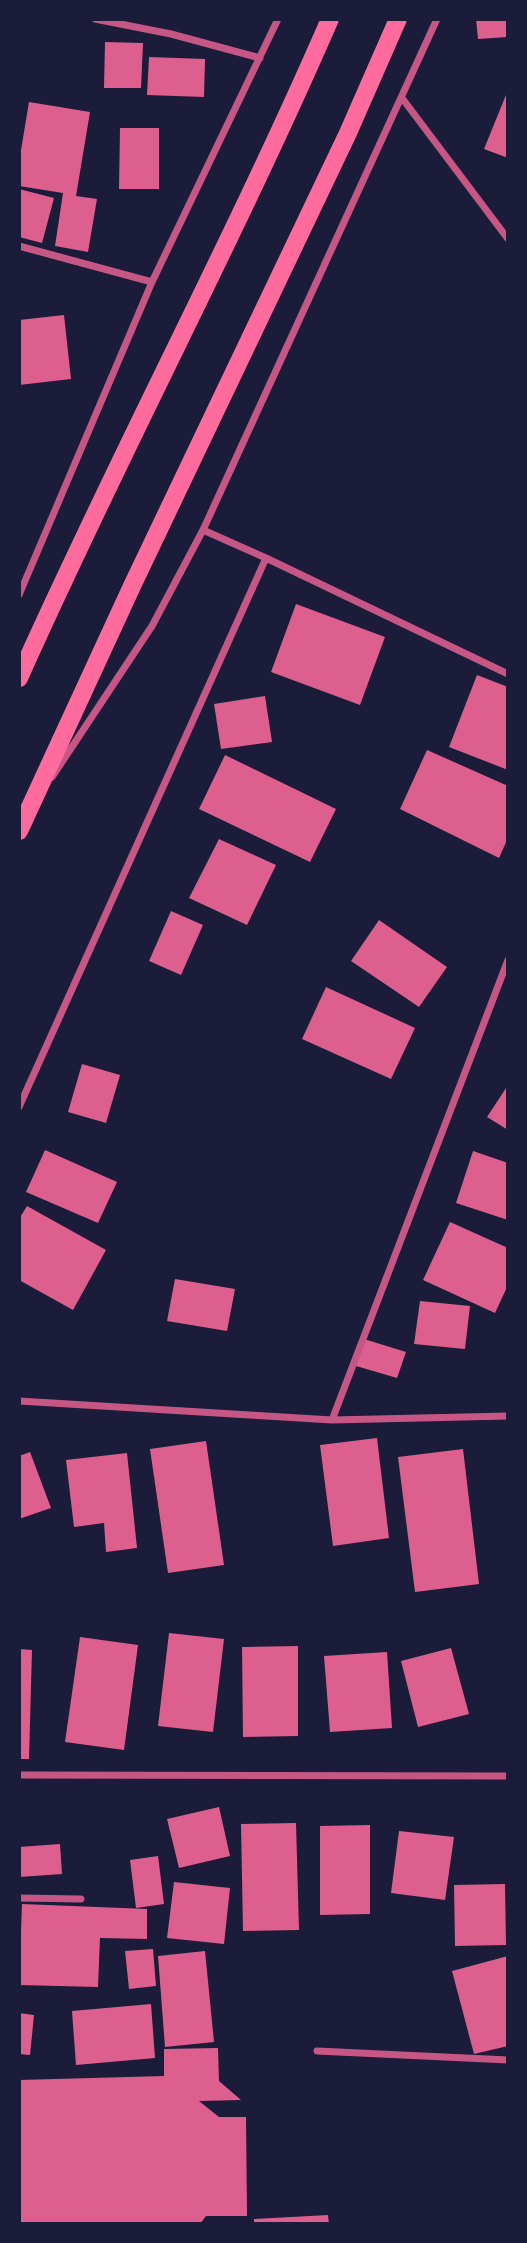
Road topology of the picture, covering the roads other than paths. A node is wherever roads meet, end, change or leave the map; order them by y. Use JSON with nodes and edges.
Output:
{"nodes":[{"id":1,"x":95,"y":19,"type":"edge"},
{"id":2,"x":278,"y":19,"type":"edge"},
{"id":3,"x":330,"y":19,"type":"edge"},
{"id":4,"x":398,"y":19,"type":"edge"},
{"id":5,"x":437,"y":19,"type":"edge"},
{"id":6,"x":260,"y":58,"type":"junction"},
{"id":7,"x":401,"y":98,"type":"junction"},
{"id":8,"x":508,"y":239,"type":"edge"},
{"id":9,"x":19,"y":246,"type":"edge"},
{"id":10,"x":152,"y":282,"type":"junction"},
{"id":11,"x":203,"y":530,"type":"junction"},
{"id":12,"x":266,"y":558,"type":"junction"},
{"id":13,"x":19,"y":595,"type":"edge"},
{"id":14,"x":508,"y":674,"type":"edge"},
{"id":15,"x":19,"y":678,"type":"edge"},
{"id":16,"x":34,"y":804,"type":"junction"},
{"id":17,"x":19,"y":831,"type":"edge"},
{"id":18,"x":508,"y":960,"type":"edge"},
{"id":19,"x":19,"y":1107,"type":"edge"},
{"id":20,"x":19,"y":1401,"type":"edge"},
{"id":21,"x":508,"y":1416,"type":"edge"},
{"id":22,"x":332,"y":1420,"type":"junction"},
{"id":23,"x":19,"y":1774,"type":"edge"},
{"id":24,"x":508,"y":1776,"type":"edge"},
{"id":25,"x":19,"y":1898,"type":"edge"},
{"id":26,"x":81,"y":1899,"type":"dead end"},
{"id":27,"x":317,"y":2051,"type":"dead end"},
{"id":28,"x":508,"y":2060,"type":"edge"}],
"edges":[{"from":1,"to":6,"type":"street"},
{"from":2,"to":6,"type":"street"},
{"from":3,"to":15,"type":"main road"},
{"from":4,"to":16,"type":"main road"},
{"from":5,"to":7,"type":"street"},
{"from":6,"to":10,"type":"street"},
{"from":7,"to":8,"type":"street"},
{"from":7,"to":11,"type":"street"},
{"from":9,"to":10,"type":"street"},
{"from":10,"to":13,"type":"street"},
{"from":11,"to":12,"type":"street"},
{"from":11,"to":16,"type":"street"},
{"from":12,"to":14,"type":"street"},
{"from":12,"to":19,"type":"street"},
{"from":16,"to":17,"type":"main road"},
{"from":18,"to":22,"type":"street"},
{"from":20,"to":22,"type":"street"},
{"from":21,"to":22,"type":"street"},
{"from":23,"to":24,"type":"street"},
{"from":25,"to":26,"type":"street"},
{"from":27,"to":28,"type":"street"}]}
